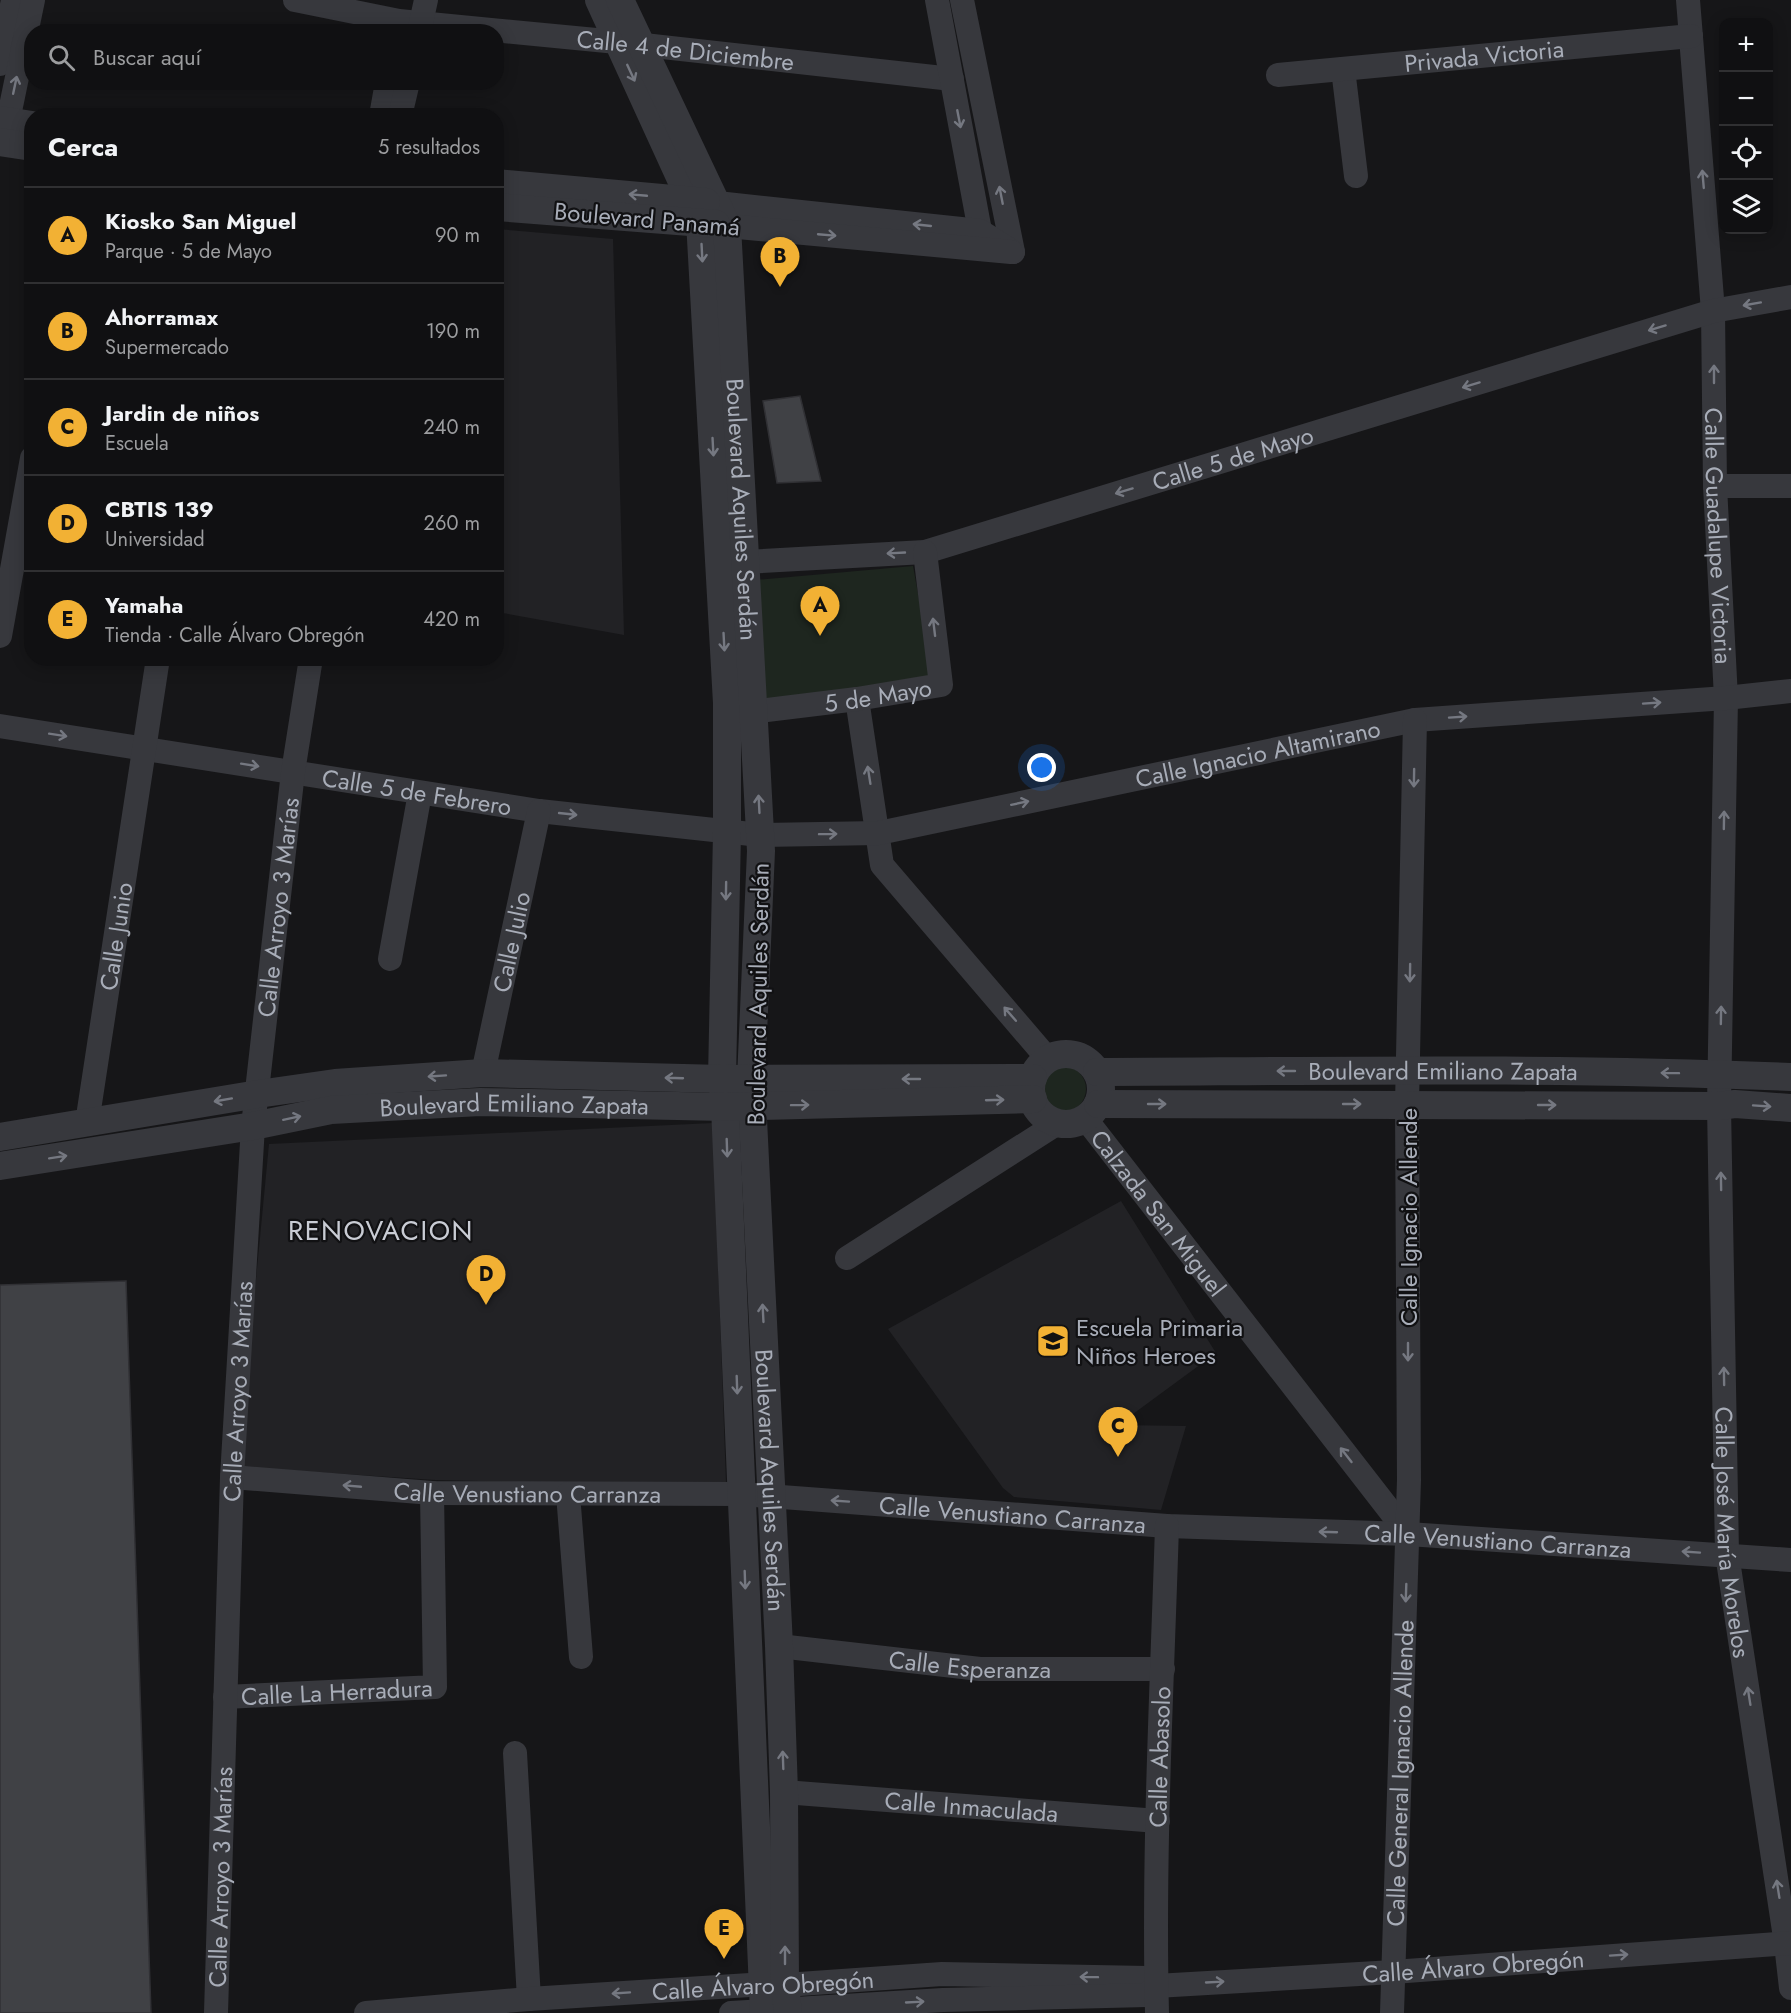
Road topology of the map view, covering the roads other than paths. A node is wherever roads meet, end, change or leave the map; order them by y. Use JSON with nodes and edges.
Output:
{"nodes":[{"id":1,"x":13,"y":0,"type":"edge"},
{"id":2,"x":33,"y":0,"type":"edge"},
{"id":3,"x":295,"y":0,"type":"edge"},
{"id":4,"x":426,"y":0,"type":"edge"},
{"id":5,"x":599,"y":0,"type":"edge"},
{"id":6,"x":620,"y":0,"type":"edge"},
{"id":7,"x":937,"y":0,"type":"edge"},
{"id":8,"x":962,"y":0,"type":"edge"},
{"id":9,"x":1688,"y":0,"type":"edge"},
{"id":10,"x":408,"y":22,"type":"edge"},
{"id":11,"x":29,"y":24,"type":"edge"},
{"id":12,"x":428,"y":24,"type":"edge"},
{"id":13,"x":504,"y":32,"type":"edge"},
{"id":14,"x":1691,"y":36,"type":"junction"},
{"id":15,"x":629,"y":44,"type":"junction"},
{"id":16,"x":24,"y":49,"type":"edge"},
{"id":17,"x":0,"y":64,"type":"edge"},
{"id":18,"x":1343,"y":69,"type":"junction"},
{"id":19,"x":1278,"y":75,"type":"dead end"},
{"id":20,"x":952,"y":79,"type":"junction"},
{"id":21,"x":386,"y":90,"type":"edge"},
{"id":22,"x":406,"y":90,"type":"edge"},
{"id":23,"x":382,"y":108,"type":"edge"},
{"id":24,"x":402,"y":108,"type":"edge"},
{"id":25,"x":9,"y":130,"type":"edge"},
{"id":26,"x":24,"y":141,"type":"edge"},
{"id":27,"x":1356,"y":176,"type":"dead end"},
{"id":28,"x":504,"y":184,"type":"edge"},
{"id":29,"x":504,"y":207,"type":"edge"},
{"id":30,"x":708,"y":213,"type":"junction"},
{"id":31,"x":980,"y":231,"type":"junction"},
{"id":32,"x":1013,"y":252,"type":"junction"},
{"id":33,"x":1791,"y":297,"type":"edge"},
{"id":34,"x":1713,"y":311,"type":"junction"},
{"id":35,"x":1715,"y":486,"type":"junction"},
{"id":36,"x":1791,"y":486,"type":"edge"},
{"id":37,"x":24,"y":502,"type":"edge"},
{"id":38,"x":925,"y":552,"type":"junction"},
{"id":39,"x":733,"y":562,"type":"junction"},
{"id":40,"x":0,"y":636,"type":"edge"},
{"id":41,"x":157,"y":666,"type":"edge"},
{"id":42,"x":310,"y":666,"type":"edge"},
{"id":43,"x":1791,"y":691,"type":"edge"},
{"id":44,"x":1726,"y":698,"type":"junction"},
{"id":45,"x":857,"y":699,"type":"junction"},
{"id":46,"x":741,"y":713,"type":"junction"},
{"id":47,"x":1415,"y":720,"type":"junction"},
{"id":48,"x":0,"y":726,"type":"edge"},
{"id":49,"x":143,"y":749,"type":"junction"},
{"id":50,"x":293,"y":772,"type":"junction"},
{"id":51,"x":420,"y":793,"type":"junction"},
{"id":52,"x":539,"y":811,"type":"junction"},
{"id":53,"x":728,"y":832,"type":"junction"},
{"id":54,"x":879,"y":833,"type":"junction"},
{"id":55,"x":760,"y":835,"type":"junction"},
{"id":56,"x":390,"y":959,"type":"dead end"},
{"id":57,"x":1408,"y":1070,"type":"junction"},
{"id":58,"x":1097,"y":1072,"type":"junction"},
{"id":59,"x":483,"y":1073,"type":"junction"},
{"id":60,"x":1719,"y":1074,"type":"junction"},
{"id":61,"x":1791,"y":1077,"type":"edge"},
{"id":62,"x":1038,"y":1079,"type":"junction"},
{"id":63,"x":738,"y":1093,"type":"junction"},
{"id":64,"x":258,"y":1094,"type":"junction"},
{"id":65,"x":1407,"y":1104,"type":"junction"},
{"id":66,"x":1719,"y":1106,"type":"junction"},
{"id":67,"x":1791,"y":1108,"type":"edge"},
{"id":68,"x":1081,"y":1115,"type":"junction"},
{"id":69,"x":87,"y":1123,"type":"junction"},
{"id":70,"x":253,"y":1126,"type":"junction"},
{"id":71,"x":0,"y":1137,"type":"edge"},
{"id":72,"x":0,"y":1166,"type":"edge"},
{"id":73,"x":847,"y":1258,"type":"dead end"},
{"id":74,"x":232,"y":1477,"type":"junction"},
{"id":75,"x":1409,"y":1480,"type":"junction"},
{"id":76,"x":1371,"y":1487,"type":"junction"},
{"id":77,"x":432,"y":1493,"type":"junction"},
{"id":78,"x":568,"y":1494,"type":"junction"},
{"id":79,"x":741,"y":1494,"type":"junction"},
{"id":80,"x":772,"y":1496,"type":"junction"},
{"id":81,"x":1167,"y":1526,"type":"junction"},
{"id":82,"x":1408,"y":1534,"type":"junction"},
{"id":83,"x":1727,"y":1554,"type":"junction"},
{"id":84,"x":1791,"y":1560,"type":"edge"},
{"id":85,"x":779,"y":1646,"type":"junction"},
{"id":86,"x":581,"y":1657,"type":"dead end"},
{"id":87,"x":1162,"y":1669,"type":"junction"},
{"id":88,"x":225,"y":1697,"type":"junction"},
{"id":89,"x":515,"y":1753,"type":"dead end"},
{"id":90,"x":784,"y":1792,"type":"junction"},
{"id":91,"x":1158,"y":1821,"type":"junction"},
{"id":92,"x":1789,"y":1943,"type":"edge"},
{"id":93,"x":1394,"y":1972,"type":"junction"},
{"id":94,"x":942,"y":1974,"type":"junction"},
{"id":95,"x":1156,"y":1986,"type":"junction"},
{"id":96,"x":1791,"y":1988,"type":"edge"},
{"id":97,"x":528,"y":1999,"type":"junction"},
{"id":98,"x":775,"y":2003,"type":"edge"},
{"id":99,"x":1075,"y":2005,"type":"edge"},
{"id":100,"x":943,"y":2007,"type":"edge"},
{"id":101,"x":216,"y":2013,"type":"edge"},
{"id":102,"x":366,"y":2013,"type":"edge"},
{"id":103,"x":731,"y":2013,"type":"edge"},
{"id":104,"x":1157,"y":2013,"type":"edge"},
{"id":105,"x":1392,"y":2013,"type":"edge"}],
"edges":[{"from":1,"to":17,"type":"street"},
{"from":11,"to":2,"type":"street","one_way":true},
{"from":3,"to":10,"type":"street","name":"Calle 4 de Diciembre"},
{"from":4,"to":10,"type":"street"},
{"from":5,"to":15,"type":"street","name":"Boulevard Aquiles Serdán"},
{"from":6,"to":15,"type":"street","name":"Boulevard Aquiles Serdán"},
{"from":7,"to":20,"type":"street"},
{"from":32,"to":8,"type":"street","one_way":true},
{"from":9,"to":14,"type":"street","name":"Calle Guadalupe Victoria"},
{"from":10,"to":12,"type":"street","name":"Calle 4 de Diciembre"},
{"from":13,"to":15,"type":"street","name":"Calle 4 de Diciembre"},
{"from":14,"to":18,"type":"street","name":"Privada Victoria"},
{"from":34,"to":14,"type":"street","name":"Calle Guadalupe Victoria","one_way":true},
{"from":15,"to":20,"type":"street","name":"Calle 4 de Diciembre"},
{"from":15,"to":30,"type":"street","name":"Boulevard Aquiles Serdán"},
{"from":25,"to":16,"type":"street","one_way":true},
{"from":18,"to":19,"type":"street","name":"Privada Victoria"},
{"from":18,"to":27,"type":"street"},
{"from":20,"to":31,"type":"street","one_way":true},
{"from":21,"to":23,"type":"street"},
{"from":22,"to":24,"type":"street"},
{"from":25,"to":26,"type":"street"},
{"from":30,"to":28,"type":"street","name":"Boulevard Panamá","one_way":true},
{"from":29,"to":30,"type":"street","name":"Boulevard Panamá"},
{"from":31,"to":30,"type":"street","name":"Boulevard Panamá","one_way":true},
{"from":30,"to":32,"type":"street","name":"Boulevard Panamá","one_way":true},
{"from":30,"to":39,"type":"street","name":"Boulevard Aquiles Serdán"},
{"from":31,"to":32,"type":"street"},
{"from":33,"to":34,"type":"street","name":"Calle 5 de Mayo","one_way":true},
{"from":35,"to":34,"type":"street","name":"Calle Guadalupe Victoria","one_way":true},
{"from":34,"to":38,"type":"street","name":"Calle 5 de Mayo","one_way":true},
{"from":35,"to":36,"type":"street"},
{"from":35,"to":44,"type":"street","name":"Calle Guadalupe Victoria"},
{"from":37,"to":40,"type":"street"},
{"from":38,"to":39,"type":"street","name":"Calle 5 de Mayo","one_way":true},
{"from":45,"to":38,"type":"street","name":"5 de Mayo","one_way":true},
{"from":39,"to":46,"type":"street","name":"Boulevard Aquiles Serdán"},
{"from":41,"to":49,"type":"street","name":"Calle Junio"},
{"from":42,"to":50,"type":"street","name":"Calle Arroyo 3 Marías"},
{"from":43,"to":44,"type":"street","name":"Calle Ignacio Altamirano"},
{"from":47,"to":44,"type":"street","name":"Calle Ignacio Altamirano","one_way":true},
{"from":60,"to":44,"type":"street","name":"Calle Guadalupe Victoria","one_way":true},
{"from":45,"to":46,"type":"street","name":"5 de Mayo"},
{"from":54,"to":45,"type":"street","one_way":true},
{"from":46,"to":53,"type":"street","name":"Boulevard Aquiles Serdán"},
{"from":55,"to":46,"type":"street","name":"Boulevard Aquiles Serdán","one_way":true},
{"from":54,"to":47,"type":"street","name":"Calle Ignacio Altamirano","one_way":true},
{"from":47,"to":57,"type":"street","name":"Calle Ignacio Allende","one_way":true},
{"from":48,"to":49,"type":"street","name":"Calle 5 de Febrero","one_way":true},
{"from":49,"to":50,"type":"street","name":"Calle 5 de Febrero","one_way":true},
{"from":49,"to":69,"type":"street","name":"Calle Junio"},
{"from":50,"to":51,"type":"street","name":"Calle 5 de Febrero"},
{"from":50,"to":64,"type":"street","name":"Calle Arroyo 3 Marías"},
{"from":51,"to":52,"type":"street","name":"Calle 5 de Febrero"},
{"from":51,"to":56,"type":"street"},
{"from":52,"to":53,"type":"street","name":"Calle 5 de Febrero","one_way":true},
{"from":52,"to":59,"type":"street","name":"Calle Julio"},
{"from":53,"to":55,"type":"street","name":"Calle Ignacio Altamirano"},
{"from":53,"to":63,"type":"street","name":"Boulevard Aquiles Serdán","one_way":true},
{"from":55,"to":54,"type":"street","name":"Calle Ignacio Altamirano","one_way":true},
{"from":62,"to":54,"type":"street","one_way":true},
{"from":55,"to":63,"type":"street","name":"Boulevard Aquiles Serdán"},
{"from":57,"to":58,"type":"street","name":"Boulevard Emiliano Zapata","one_way":true},
{"from":60,"to":57,"type":"street","name":"Boulevard Emiliano Zapata","one_way":true},
{"from":57,"to":65,"type":"street","name":"Calle Ignacio Allende"},
{"from":58,"to":62,"type":"street"},
{"from":58,"to":68,"type":"street"},
{"from":63,"to":59,"type":"street","name":"Boulevard Emiliano Zapata","one_way":true},
{"from":59,"to":64,"type":"street","name":"Boulevard Emiliano Zapata","one_way":true},
{"from":60,"to":61,"type":"street","name":"Boulevard Emiliano Zapata"},
{"from":60,"to":66,"type":"street","name":"Calle José María Morelos"},
{"from":62,"to":63,"type":"street","name":"Boulevard Emiliano Zapata"},
{"from":62,"to":68,"type":"street"},
{"from":70,"to":63,"type":"street","name":"Boulevard Emiliano Zapata","one_way":true},
{"from":63,"to":79,"type":"street","name":"Boulevard Aquiles Serdán","one_way":true},
{"from":80,"to":63,"type":"street","name":"Boulevard Aquiles Serdán","one_way":true},
{"from":64,"to":69,"type":"street","name":"Boulevard Emiliano Zapata","one_way":true},
{"from":64,"to":70,"type":"street","name":"Calle Arroyo 3 Marías"},
{"from":65,"to":66,"type":"street","name":"Boulevard Emiliano Zapata","one_way":true},
{"from":68,"to":65,"type":"street","name":"Boulevard Emiliano Zapata","one_way":true},
{"from":65,"to":75,"type":"street","name":"Calle Ignacio Allende","one_way":true},
{"from":66,"to":67,"type":"street","name":"Boulevard Emiliano Zapata","one_way":true},
{"from":83,"to":66,"type":"street","name":"Calle José María Morelos","one_way":true},
{"from":68,"to":73,"type":"street"},
{"from":76,"to":68,"type":"street","name":"Calzada San Miguel","one_way":true},
{"from":69,"to":71,"type":"street","name":"Boulevard Emiliano Zapata"},
{"from":72,"to":70,"type":"street","name":"Boulevard Emiliano Zapata","one_way":true},
{"from":70,"to":74,"type":"street","name":"Calle Arroyo 3 Marías"},
{"from":77,"to":74,"type":"street","name":"Calle Venustiano Carranza","one_way":true},
{"from":74,"to":88,"type":"street","name":"Calle Arroyo 3 Marías"},
{"from":75,"to":76,"type":"street"},
{"from":75,"to":82,"type":"street","name":"Calle Ignacio Allende"},
{"from":76,"to":82,"type":"street","name":"Calzada San Miguel"},
{"from":77,"to":78,"type":"street","name":"Calle Venustiano Carranza"},
{"from":77,"to":88,"type":"street","name":"Calle La Herradura"},
{"from":78,"to":79,"type":"street","name":"Calle Venustiano Carranza"},
{"from":78,"to":86,"type":"street"},
{"from":79,"to":80,"type":"street","name":"Calle Venustiano Carranza"},
{"from":79,"to":98,"type":"street","name":"Boulevard Aquiles Serdán","one_way":true},
{"from":81,"to":80,"type":"street","name":"Calle Venustiano Carranza","one_way":true},
{"from":80,"to":85,"type":"street","name":"Boulevard Aquiles Serdán"},
{"from":82,"to":81,"type":"street","name":"Calle Venustiano Carranza","one_way":true},
{"from":81,"to":87,"type":"street","name":"Calle Abasolo"},
{"from":83,"to":82,"type":"street","name":"Calle Venustiano Carranza","one_way":true},
{"from":82,"to":93,"type":"street","name":"Calle General Ignacio Allende","one_way":true},
{"from":83,"to":84,"type":"street","name":"Calle Venustiano Carranza"},
{"from":92,"to":83,"type":"street","name":"Calle José María Morelos","one_way":true},
{"from":85,"to":87,"type":"street","name":"Calle Esperanza"},
{"from":90,"to":85,"type":"street","name":"Boulevard Aquiles Serdán","one_way":true},
{"from":87,"to":91,"type":"street","name":"Calle Abasolo"},
{"from":88,"to":101,"type":"street","name":"Calle Arroyo 3 Marías"},
{"from":89,"to":97,"type":"street"},
{"from":90,"to":91,"type":"street","name":"Calle Inmaculada"},
{"from":98,"to":90,"type":"street","name":"Boulevard Aquiles Serdán","one_way":true},
{"from":91,"to":95,"type":"street","name":"Calle Abasolo"},
{"from":93,"to":92,"type":"street","name":"Calle Álvaro Obregón","one_way":true},
{"from":92,"to":96,"type":"street","name":"Calle José María Morelos"},
{"from":95,"to":93,"type":"street","name":"Calle Álvaro Obregón","one_way":true},
{"from":93,"to":105,"type":"street","name":"Calle General Ignacio Allende"},
{"from":95,"to":94,"type":"street","name":"Calle Álvaro Obregón","one_way":true},
{"from":94,"to":98,"type":"street","name":"Calle Álvaro Obregón"},
{"from":94,"to":100,"type":"street"},
{"from":95,"to":99,"type":"street","name":"Calle Álvaro Obregón"},
{"from":95,"to":104,"type":"street","name":"Calle Abasolo"},
{"from":98,"to":97,"type":"street","name":"Calle Álvaro Obregón","one_way":true},
{"from":97,"to":102,"type":"street","name":"Calle Álvaro Obregón"},
{"from":98,"to":100,"type":"street","name":"Calle Álvaro Obregón","one_way":true},
{"from":98,"to":103,"type":"street","name":"Calle Álvaro Obregón"},
{"from":99,"to":100,"type":"street","name":"Calle Álvaro Obregón"}]}
